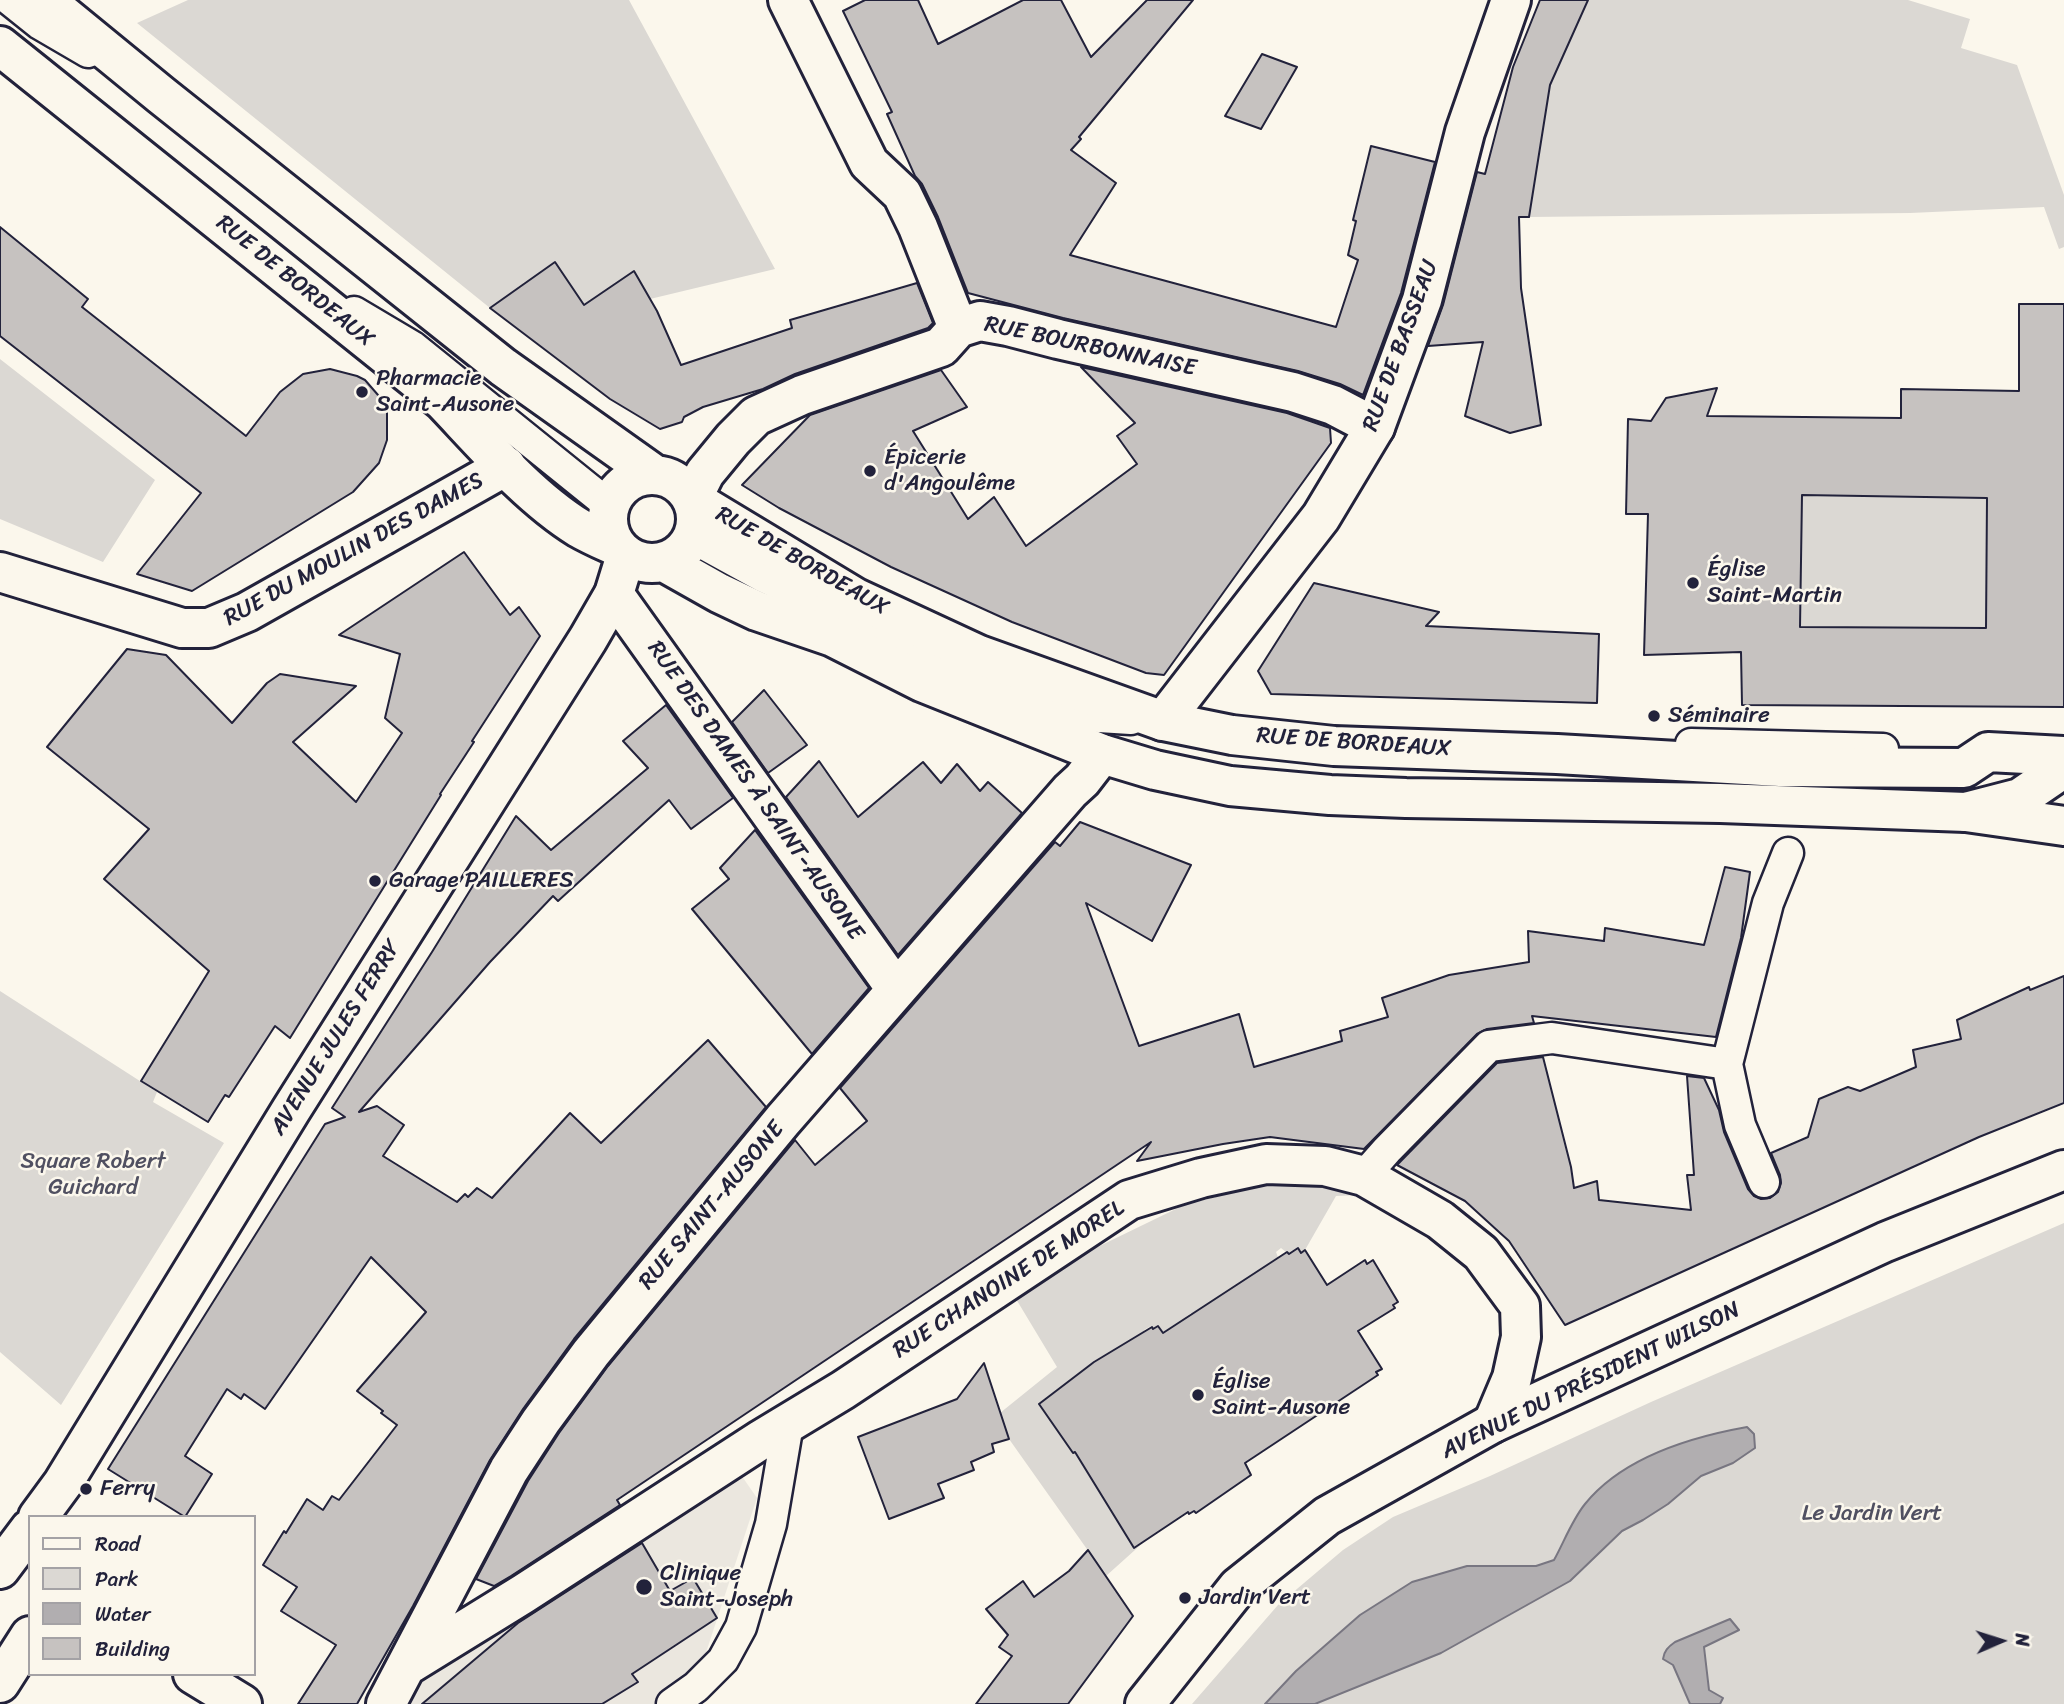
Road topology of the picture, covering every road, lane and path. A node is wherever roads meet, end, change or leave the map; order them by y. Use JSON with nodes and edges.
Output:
{"nodes":[{"id":1,"x":10,"y":0,"type":"edge"},
{"id":2,"x":45,"y":0,"type":"edge"},
{"id":3,"x":788,"y":0,"type":"edge"},
{"id":4,"x":1511,"y":0,"type":"edge"},
{"id":5,"x":0,"y":46,"type":"edge"},
{"id":6,"x":161,"y":95,"type":"junction"},
{"id":7,"x":272,"y":263,"type":"junction"},
{"id":8,"x":958,"y":328,"type":"junction"},
{"id":9,"x":1375,"y":426,"type":"junction"},
{"id":10,"x":506,"y":466,"type":"junction"},
{"id":11,"x":655,"y":475,"type":"junction"},
{"id":12,"x":692,"y":499,"type":"junction"},
{"id":13,"x":610,"y":506,"type":"junction"},
{"id":14,"x":693,"y":538,"type":"junction"},
{"id":15,"x":622,"y":551,"type":"junction"},
{"id":16,"x":664,"y":562,"type":"junction"},
{"id":17,"x":0,"y":572,"type":"edge"},
{"id":18,"x":614,"y":594,"type":"junction"},
{"id":19,"x":1163,"y":721,"type":"junction"},
{"id":20,"x":1102,"y":754,"type":"junction"},
{"id":21,"x":2064,"y":756,"type":"edge"},
{"id":22,"x":2064,"y":768,"type":"edge"},
{"id":23,"x":1966,"y":812,"type":"junction"},
{"id":24,"x":2064,"y":826,"type":"edge"},
{"id":25,"x":1788,"y":853,"type":"dead end"},
{"id":26,"x":896,"y":989,"type":"junction"},
{"id":27,"x":1727,"y":1064,"type":"junction"},
{"id":28,"x":2064,"y":1170,"type":"edge"},
{"id":29,"x":1364,"y":1177,"type":"junction"},
{"id":30,"x":1764,"y":1182,"type":"dead end"},
{"id":31,"x":1493,"y":1423,"type":"junction"},
{"id":32,"x":788,"y":1424,"type":"junction"},
{"id":33,"x":36,"y":1515,"type":"edge"},
{"id":34,"x":28,"y":1639,"type":"edge"},
{"id":35,"x":408,"y":1665,"type":"junction"},
{"id":36,"x":196,"y":1676,"type":"edge"},
{"id":37,"x":0,"y":1683,"type":"edge"},
{"id":38,"x":242,"y":1704,"type":"edge"},
{"id":39,"x":386,"y":1704,"type":"edge"},
{"id":40,"x":672,"y":1704,"type":"edge"},
{"id":41,"x":1145,"y":1704,"type":"edge"}],
"edges":[{"from":1,"to":6,"type":"lane"},
{"from":2,"to":6,"type":"street"},
{"from":3,"to":8,"type":"street"},
{"from":4,"to":9,"type":"street","name":"RUE DE BASSEAU"},
{"from":5,"to":7,"type":"street","name":"RUE DE BORDEAUX"},
{"from":6,"to":11,"type":"street"},
{"from":7,"to":10,"type":"street","name":"RUE DE BORDEAUX"},
{"from":7,"to":13,"type":"lane"},
{"from":8,"to":9,"type":"street","name":"RUE BOURBONNAISE"},
{"from":8,"to":12,"type":"street","name":"RUE BOURBONNAISE"},
{"from":9,"to":19,"type":"street","name":"RUE DE BASSEAU"},
{"from":10,"to":15,"type":"street","name":"RUE DE BORDEAUX"},
{"from":10,"to":17,"type":"street","name":"RUE DU MOULIN DES DAMES"},
{"from":11,"to":12,"type":"street"},
{"from":11,"to":13,"type":"street"},
{"from":12,"to":14,"type":"street"},
{"from":12,"to":19,"type":"street","name":"RUE DE BORDEAUX"},
{"from":13,"to":15,"type":"street"},
{"from":14,"to":16,"type":"street"},
{"from":14,"to":19,"type":"lane"},
{"from":15,"to":16,"type":"street"},
{"from":15,"to":18,"type":"street","name":"AVENUE JULES FERRY"},
{"from":16,"to":20,"type":"street","name":"RUE DE BORDEAUX"},
{"from":18,"to":26,"type":"street","name":"RUE DES DAMES À SAINT-AUSONE"},
{"from":18,"to":33,"type":"street","name":"AVENUE JULES FERRY"},
{"from":19,"to":21,"type":"street","name":"RUE DE BORDEAUX"},
{"from":20,"to":23,"type":"street","name":"RUE DE BORDEAUX"},
{"from":20,"to":26,"type":"street","name":"RUE SAINT-AUSONE"},
{"from":22,"to":23,"type":"street"},
{"from":23,"to":24,"type":"street"},
{"from":25,"to":27,"type":"lane"},
{"from":26,"to":35,"type":"street","name":"RUE SAINT-AUSONE"},
{"from":27,"to":29,"type":"lane"},
{"from":27,"to":30,"type":"lane"},
{"from":28,"to":31,"type":"street","name":"AVENUE DU PRÉSIDENT WILSON"},
{"from":29,"to":31,"type":"street","name":"RUE CHANOINE DE MOREL"},
{"from":29,"to":32,"type":"street","name":"RUE CHANOINE DE MOREL"},
{"from":31,"to":41,"type":"street","name":"AVENUE DU PRÉSIDENT WILSON"},
{"from":32,"to":35,"type":"street","name":"RUE CHANOINE DE MOREL"},
{"from":32,"to":40,"type":"lane"},
{"from":34,"to":37,"type":"street"},
{"from":35,"to":39,"type":"street","name":"RUE SAINT-AUSONE"},
{"from":36,"to":38,"type":"street"}]}
